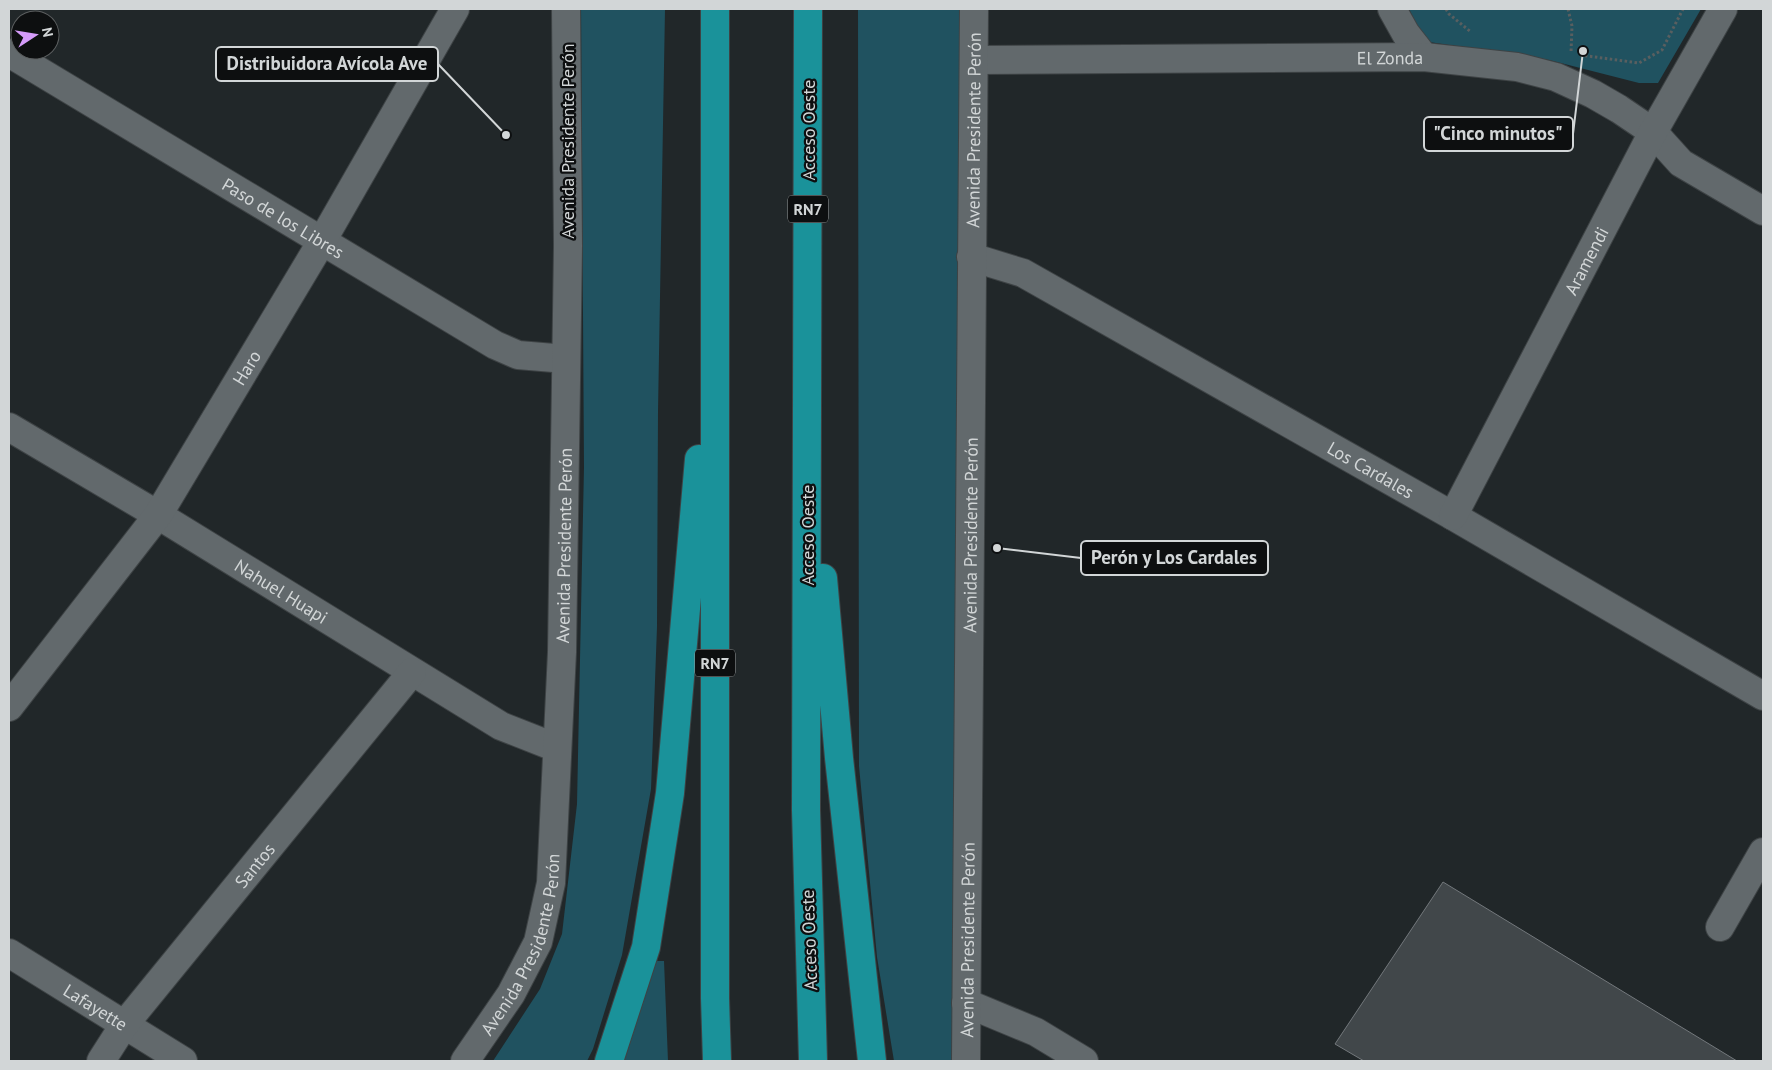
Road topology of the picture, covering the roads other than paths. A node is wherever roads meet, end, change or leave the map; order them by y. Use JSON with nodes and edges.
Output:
{"nodes":[{"id":1,"x":455,"y":9,"type":"edge"},
{"id":2,"x":565,"y":9,"type":"edge"},
{"id":3,"x":715,"y":9,"type":"edge"},
{"id":4,"x":808,"y":9,"type":"edge"},
{"id":5,"x":974,"y":9,"type":"edge"},
{"id":6,"x":1392,"y":9,"type":"edge"},
{"id":7,"x":1723,"y":9,"type":"edge"},
{"id":8,"x":9,"y":53,"type":"edge"},
{"id":9,"x":1424,"y":57,"type":"junction"},
{"id":10,"x":974,"y":60,"type":"junction"},
{"id":11,"x":1653,"y":132,"type":"junction"},
{"id":12,"x":1763,"y":211,"type":"edge"},
{"id":13,"x":322,"y":240,"type":"junction"},
{"id":14,"x":971,"y":257,"type":"junction"},
{"id":15,"x":715,"y":266,"type":"junction"},
{"id":16,"x":566,"y":359,"type":"junction"},
{"id":17,"x":808,"y":409,"type":"junction"},
{"id":18,"x":9,"y":427,"type":"edge"},
{"id":19,"x":158,"y":515,"type":"junction"},
{"id":20,"x":1453,"y":516,"type":"junction"},
{"id":21,"x":412,"y":672,"type":"junction"},
{"id":22,"x":1763,"y":696,"type":"edge"},
{"id":23,"x":9,"y":707,"type":"edge"},
{"id":24,"x":558,"y":748,"type":"junction"},
{"id":25,"x":1763,"y":852,"type":"edge"},
{"id":26,"x":1720,"y":927,"type":"dead end"},
{"id":27,"x":9,"y":953,"type":"edge"},
{"id":28,"x":966,"y":1003,"type":"junction"},
{"id":29,"x":124,"y":1025,"type":"junction"},
{"id":30,"x":101,"y":1061,"type":"edge"},
{"id":31,"x":183,"y":1061,"type":"edge"},
{"id":32,"x":465,"y":1061,"type":"edge"},
{"id":33,"x":609,"y":1061,"type":"edge"},
{"id":34,"x":717,"y":1061,"type":"edge"},
{"id":35,"x":813,"y":1061,"type":"edge"},
{"id":36,"x":872,"y":1061,"type":"edge"},
{"id":37,"x":966,"y":1061,"type":"edge"},
{"id":38,"x":1084,"y":1061,"type":"edge"}],
"edges":[{"from":1,"to":13,"type":"street","name":"Haro"},
{"from":2,"to":16,"type":"street","name":"Avenida Presidente Perón"},
{"from":3,"to":15,"type":"highway","number":"RN7"},
{"from":4,"to":17,"type":"highway","name":"Acceso Oeste","number":"RN7"},
{"from":5,"to":10,"type":"street","name":"Avenida Presidente Perón"},
{"from":6,"to":9,"type":"street"},
{"from":7,"to":11,"type":"street","name":"Aramendi"},
{"from":8,"to":13,"type":"street","name":"Paso de los Libres"},
{"from":9,"to":10,"type":"street","name":"El Zonda"},
{"from":9,"to":11,"type":"street","name":"El Zonda"},
{"from":10,"to":14,"type":"street","name":"Avenida Presidente Perón"},
{"from":11,"to":12,"type":"street","name":"El Zonda"},
{"from":11,"to":20,"type":"street","name":"Aramendi"},
{"from":13,"to":16,"type":"street","name":"Paso de los Libres"},
{"from":13,"to":19,"type":"street","name":"Haro"},
{"from":14,"to":20,"type":"street","name":"Los Cardales"},
{"from":14,"to":28,"type":"street","name":"Avenida Presidente Perón"},
{"from":15,"to":33,"type":"highway"},
{"from":15,"to":34,"type":"highway","number":"RN7"},
{"from":16,"to":24,"type":"street","name":"Avenida Presidente Perón"},
{"from":17,"to":35,"type":"highway","name":"Acceso Oeste","number":"RN7"},
{"from":17,"to":36,"type":"highway"},
{"from":18,"to":19,"type":"street","name":"Nahuel Huapi"},
{"from":19,"to":21,"type":"street","name":"Nahuel Huapi"},
{"from":19,"to":23,"type":"street","name":"Haro"},
{"from":20,"to":22,"type":"street","name":"Los Cardales"},
{"from":21,"to":24,"type":"street","name":"Nahuel Huapi"},
{"from":21,"to":29,"type":"street","name":"Santos"},
{"from":24,"to":32,"type":"street","name":"Avenida Presidente Perón"},
{"from":25,"to":26,"type":"street"},
{"from":27,"to":29,"type":"street","name":"Lafayette"},
{"from":28,"to":37,"type":"street","name":"Avenida Presidente Perón"},
{"from":28,"to":38,"type":"street"},
{"from":29,"to":30,"type":"street","name":"Santos"},
{"from":29,"to":31,"type":"street","name":"Lafayette"}]}
